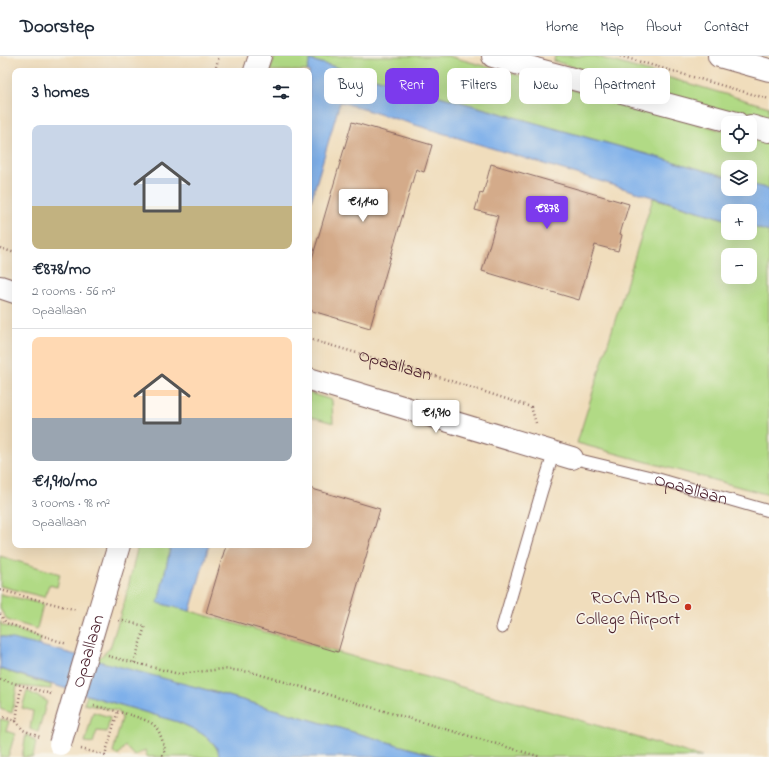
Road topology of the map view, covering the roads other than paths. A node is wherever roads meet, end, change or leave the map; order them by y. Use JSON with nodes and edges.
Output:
{"nodes":[{"id":1,"x":260,"y":56,"type":"edge"},
{"id":2,"x":493,"y":56,"type":"edge"},
{"id":3,"x":719,"y":56,"type":"edge"},
{"id":4,"x":537,"y":63,"type":"edge"},
{"id":5,"x":256,"y":68,"type":"edge"},
{"id":6,"x":769,"y":70,"type":"edge"},
{"id":7,"x":721,"y":118,"type":"edge"},
{"id":8,"x":757,"y":128,"type":"edge"},
{"id":9,"x":769,"y":131,"type":"edge"},
{"id":10,"x":0,"y":287,"type":"edge"},
{"id":11,"x":12,"y":291,"type":"edge"},
{"id":12,"x":312,"y":380,"type":"edge"},
{"id":13,"x":557,"y":453,"type":"junction"},
{"id":14,"x":769,"y":511,"type":"edge"},
{"id":15,"x":118,"y":548,"type":"edge"},
{"id":16,"x":502,"y":628,"type":"dead end"},
{"id":17,"x":64,"y":750,"type":"edge"}],
"edges":[{"from":1,"to":5,"type":"street"},
{"from":2,"to":4,"type":"street"},
{"from":3,"to":6,"type":"street"},
{"from":4,"to":7,"type":"street"},
{"from":8,"to":9,"type":"street"},
{"from":10,"to":11,"type":"street"},
{"from":12,"to":13,"type":"street","name":"Opaallaan"},
{"from":13,"to":14,"type":"lane","name":"Opaallaan"},
{"from":13,"to":16,"type":"lane"},
{"from":15,"to":17,"type":"street","name":"Opaallaan","bridge":true}]}
